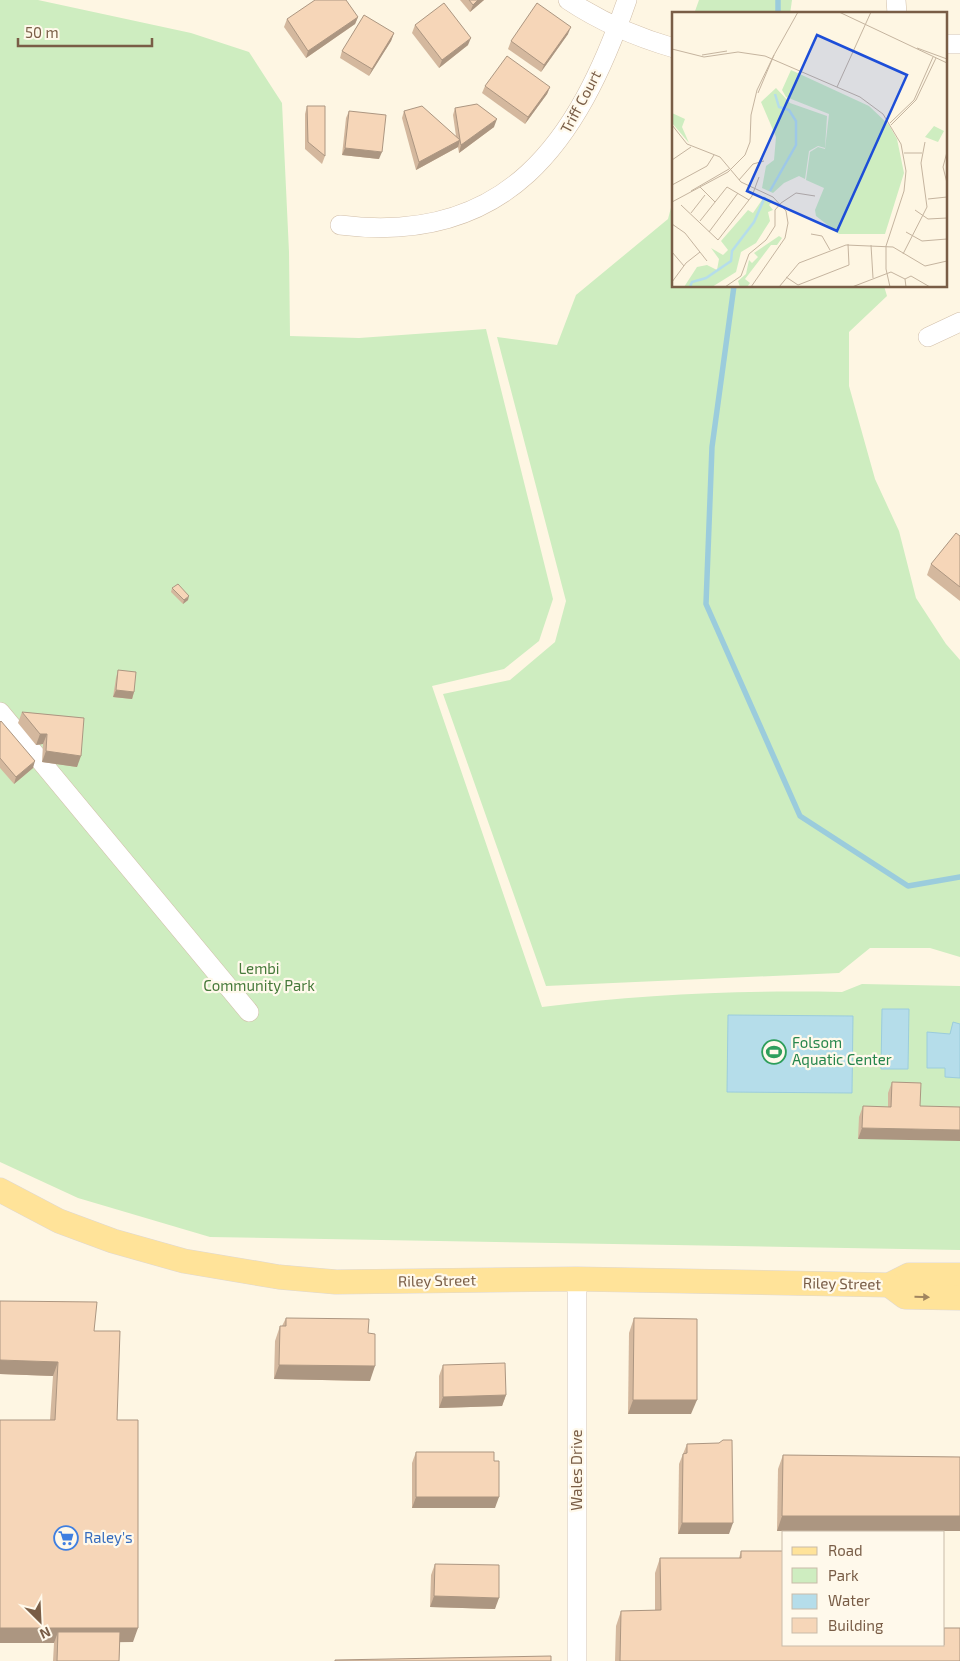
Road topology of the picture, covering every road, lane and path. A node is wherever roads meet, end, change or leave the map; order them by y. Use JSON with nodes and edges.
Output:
{"nodes":[{"id":1,"x":568,"y":0,"type":"edge"},
{"id":2,"x":627,"y":0,"type":"edge"},
{"id":3,"x":617,"y":28,"type":"junction"},
{"id":4,"x":672,"y":47,"type":"edge"},
{"id":5,"x":340,"y":225,"type":"dead end"},
{"id":6,"x":960,"y":322,"type":"edge"},
{"id":7,"x":928,"y":337,"type":"dead end"},
{"id":8,"x":0,"y":712,"type":"edge"},
{"id":9,"x":249,"y":1012,"type":"dead end"},
{"id":10,"x":0,"y":1190,"type":"edge"},
{"id":11,"x":960,"y":1275,"type":"edge"},
{"id":12,"x":577,"y":1279,"type":"junction"},
{"id":13,"x":889,"y":1285,"type":"junction"},
{"id":14,"x":960,"y":1298,"type":"edge"},
{"id":15,"x":577,"y":1661,"type":"edge"}],
"edges":[{"from":1,"to":3,"type":"street"},
{"from":2,"to":3,"type":"street","name":"Triff Court"},
{"from":3,"to":4,"type":"street"},
{"from":3,"to":5,"type":"street","name":"Triff Court"},
{"from":6,"to":7,"type":"street"},
{"from":8,"to":9,"type":"street"},
{"from":10,"to":12,"type":"main road","name":"Riley Street"},
{"from":11,"to":13,"type":"main road","name":"Riley Street"},
{"from":12,"to":13,"type":"main road","name":"Riley Street"},
{"from":12,"to":15,"type":"street","name":"Wales Drive"},
{"from":13,"to":14,"type":"main road","name":"Riley Street","one_way":true}]}
